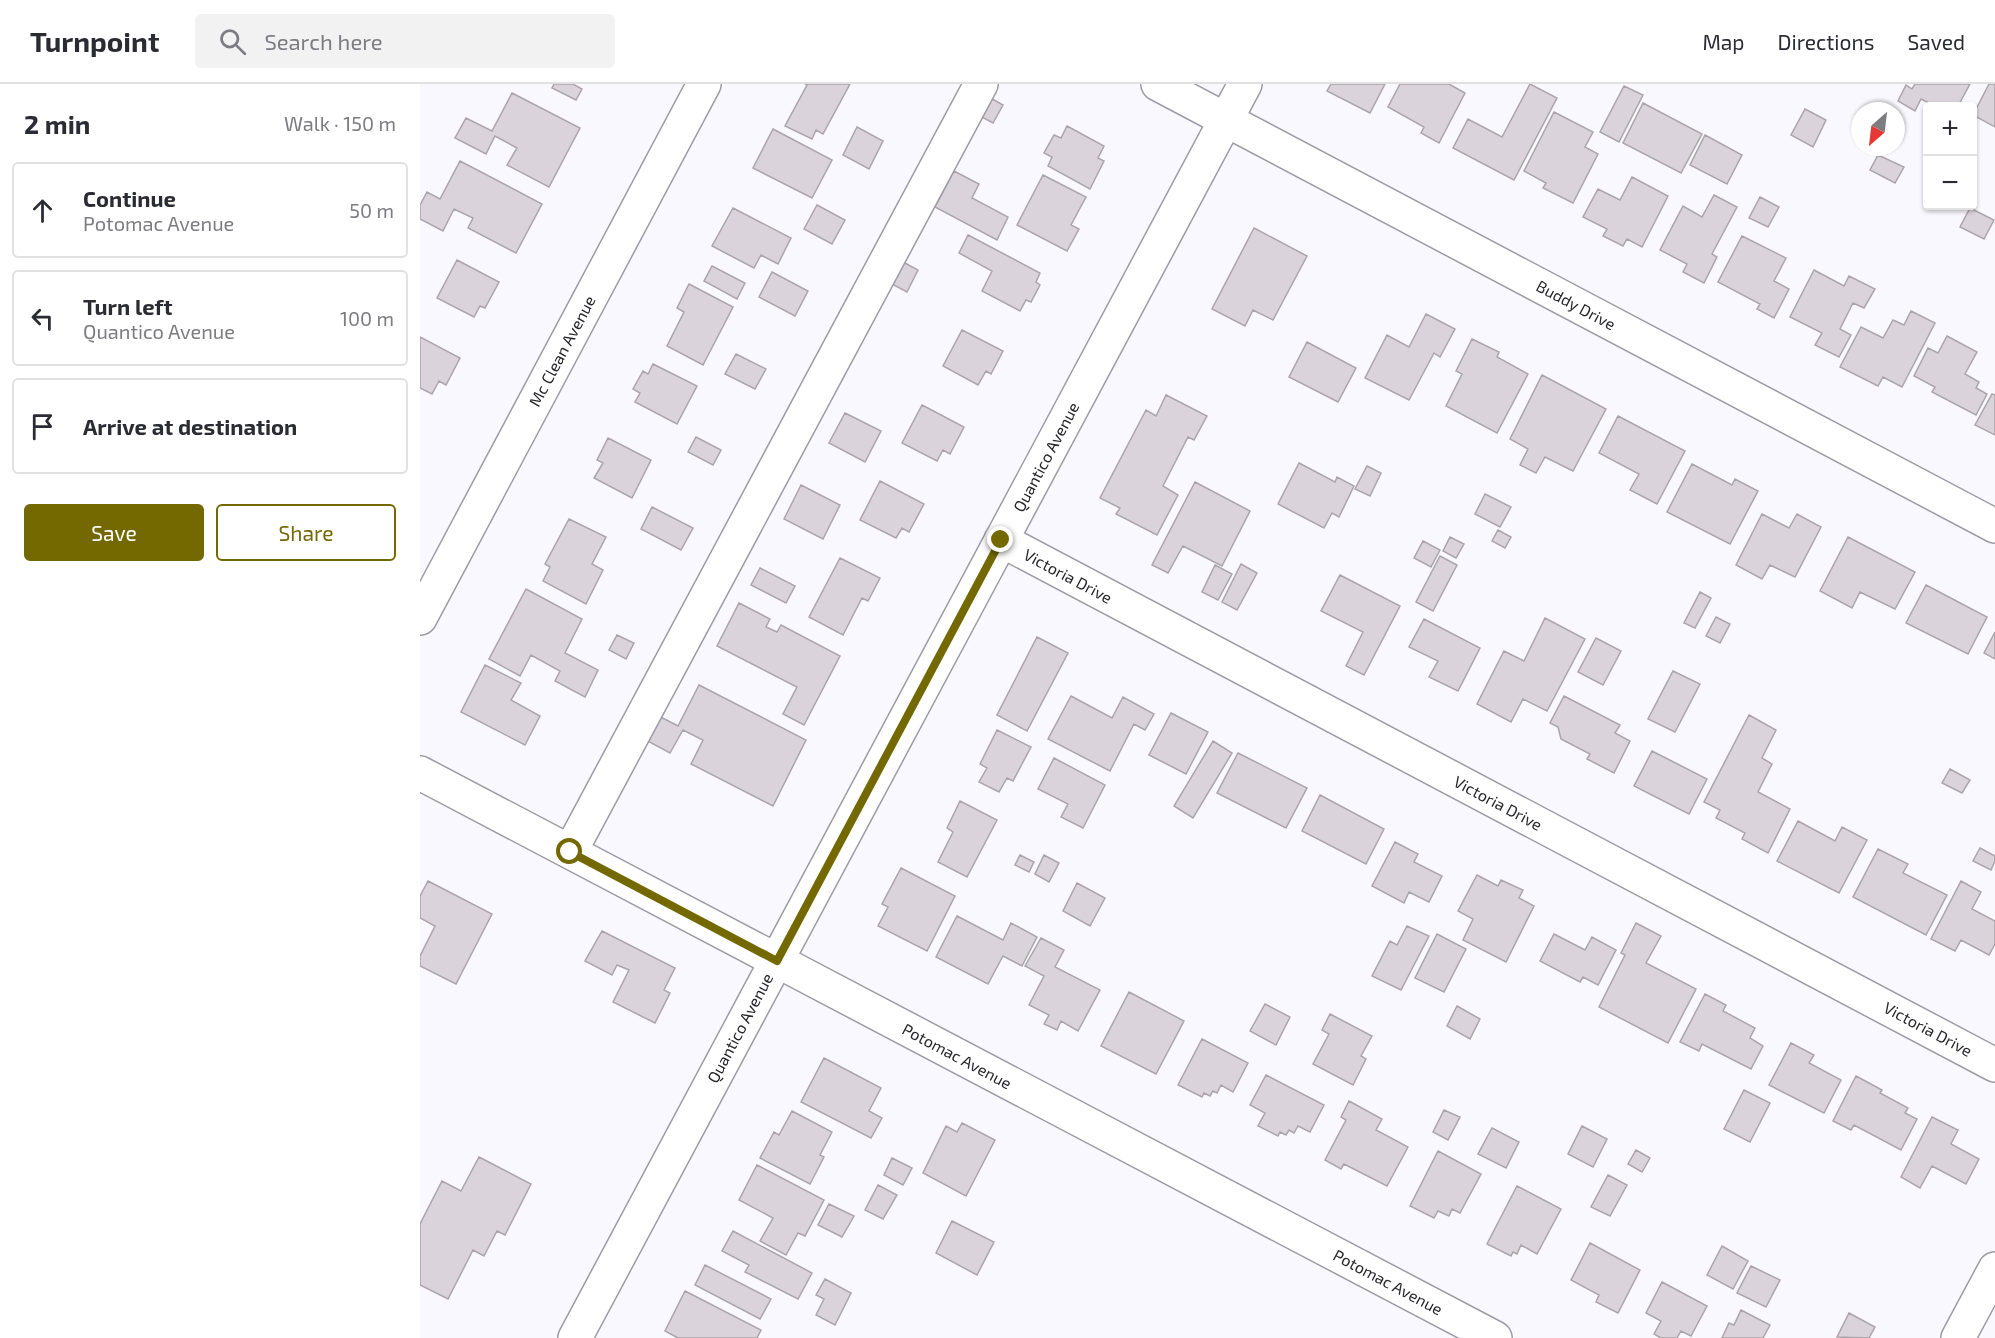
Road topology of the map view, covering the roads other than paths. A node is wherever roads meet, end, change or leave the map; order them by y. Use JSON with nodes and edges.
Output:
{"nodes":[{"id":1,"x":704,"y":84,"type":"edge"},
{"id":2,"x":981,"y":84,"type":"edge"},
{"id":3,"x":1158,"y":84,"type":"edge"},
{"id":4,"x":1245,"y":84,"type":"edge"},
{"id":5,"x":1226,"y":120,"type":"junction"},
{"id":6,"x":1995,"y":526,"type":"edge"},
{"id":7,"x":1001,"y":540,"type":"junction"},
{"id":8,"x":420,"y":618,"type":"edge"},
{"id":9,"x":420,"y":773,"type":"edge"},
{"id":10,"x":570,"y":852,"type":"junction"},
{"id":11,"x":777,"y":961,"type":"junction"},
{"id":12,"x":1995,"y":1065,"type":"edge"},
{"id":13,"x":1995,"y":1269,"type":"edge"},
{"id":14,"x":575,"y":1338,"type":"edge"},
{"id":15,"x":1495,"y":1338,"type":"edge"},
{"id":16,"x":1958,"y":1338,"type":"edge"}],
"edges":[{"from":1,"to":8,"type":"street","name":"Mc Clean Avenue"},
{"from":2,"to":10,"type":"street"},
{"from":3,"to":5,"type":"street","name":"Buddy Drive"},
{"from":4,"to":5,"type":"street","name":"Quantico Avenue"},
{"from":5,"to":6,"type":"street","name":"Buddy Drive"},
{"from":5,"to":7,"type":"street","name":"Quantico Avenue"},
{"from":7,"to":11,"type":"street","name":"Quantico Avenue"},
{"from":7,"to":12,"type":"street","name":"Victoria Drive"},
{"from":9,"to":10,"type":"street","name":"Potomac Avenue"},
{"from":10,"to":11,"type":"street","name":"Potomac Avenue"},
{"from":11,"to":14,"type":"street","name":"Quantico Avenue"},
{"from":11,"to":15,"type":"street","name":"Potomac Avenue"},
{"from":13,"to":16,"type":"street"}]}
